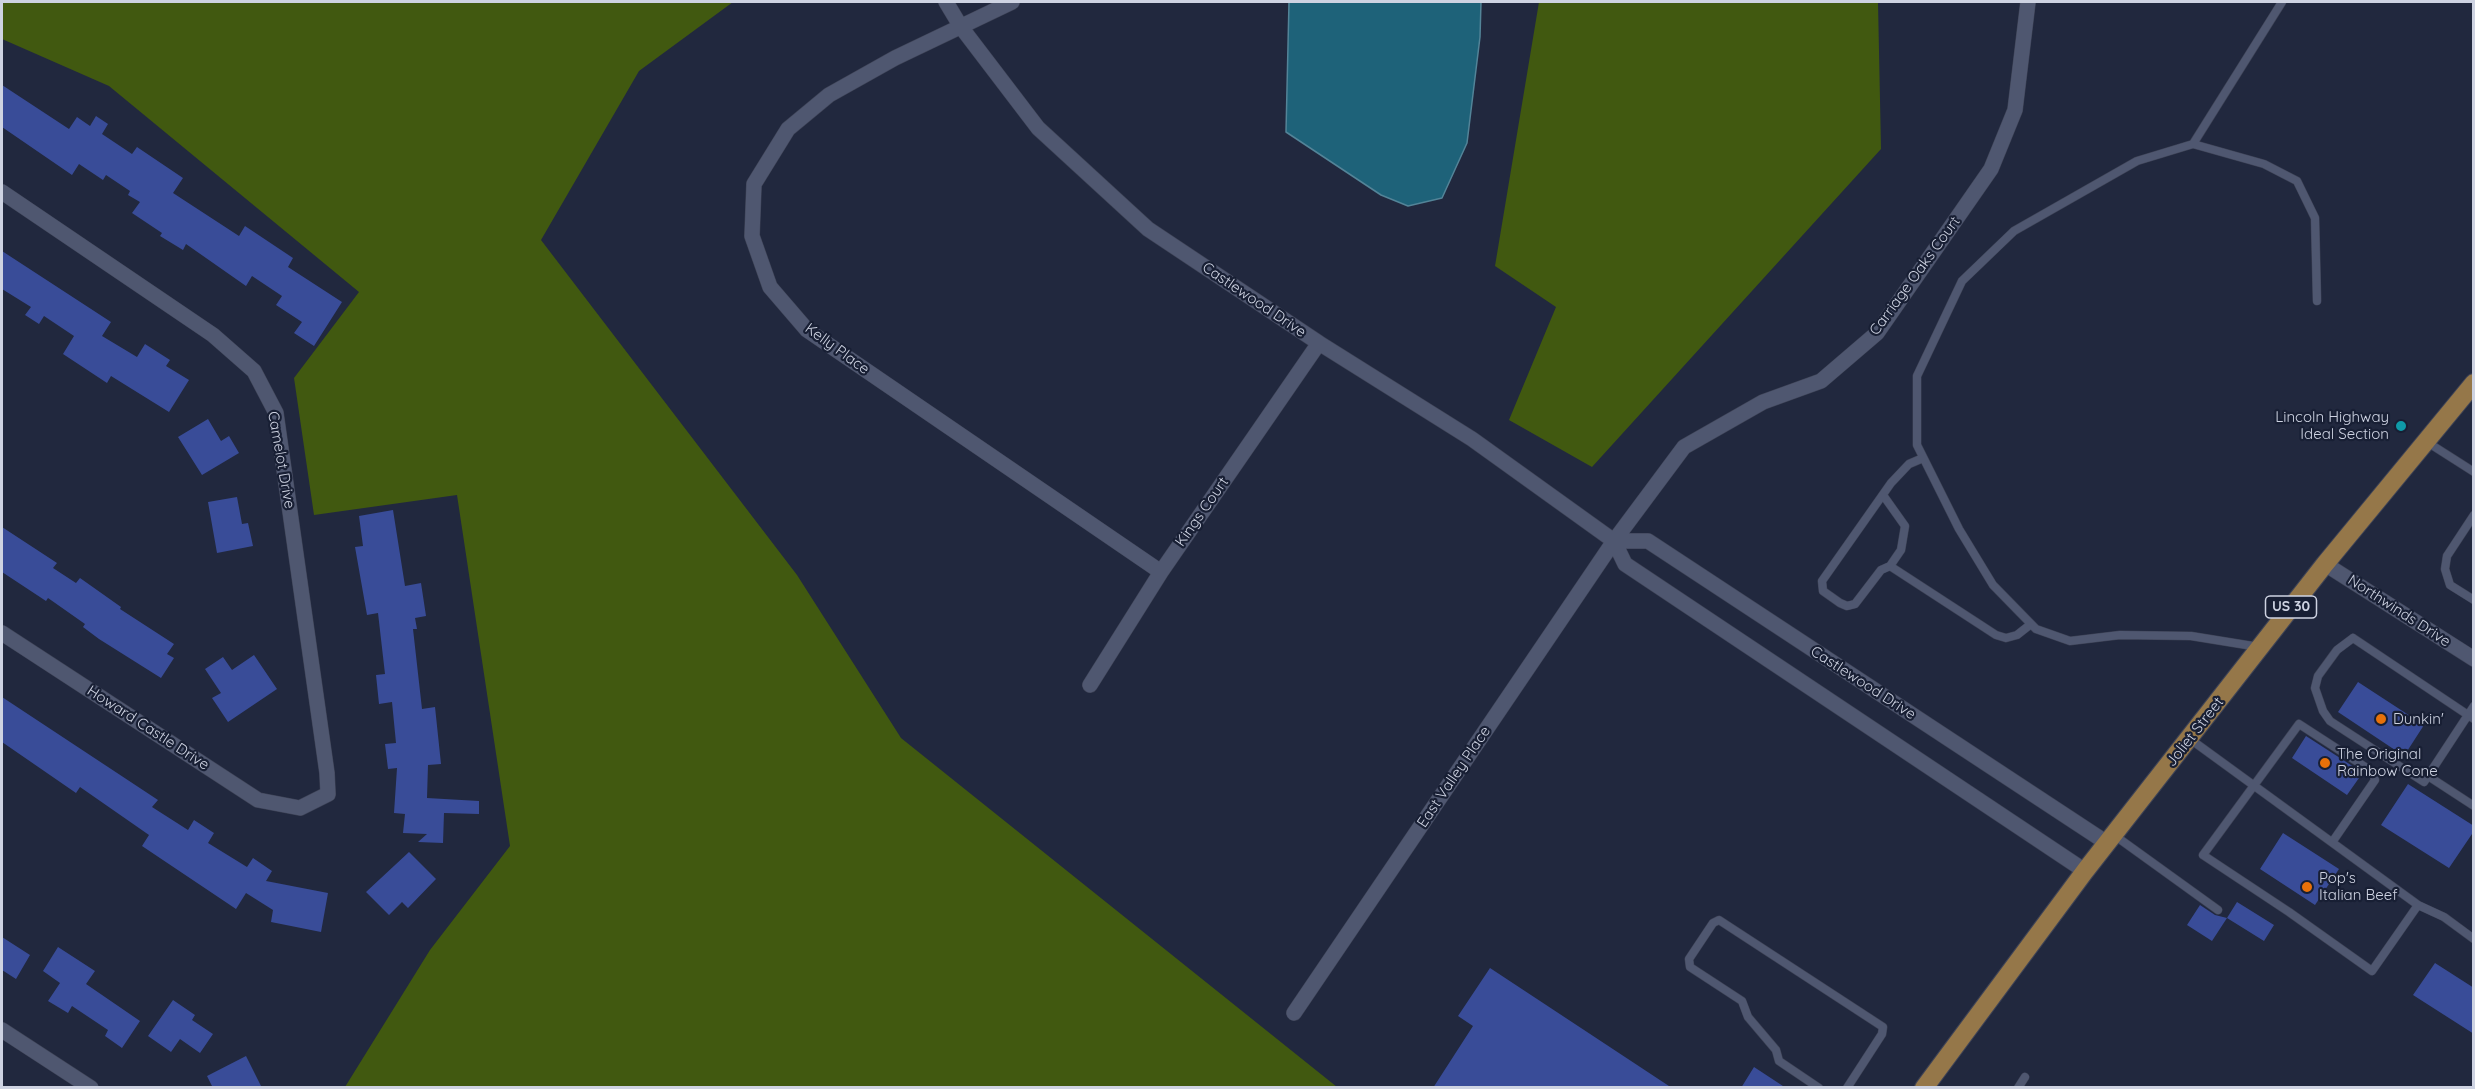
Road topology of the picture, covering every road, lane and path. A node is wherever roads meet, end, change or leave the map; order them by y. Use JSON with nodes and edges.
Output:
{"nodes":[{"id":1,"x":946,"y":2,"type":"edge"},
{"id":2,"x":1012,"y":2,"type":"edge"},
{"id":3,"x":2028,"y":2,"type":"edge"},
{"id":4,"x":2282,"y":2,"type":"edge"},
{"id":5,"x":961,"y":27,"type":"junction"},
{"id":6,"x":2193,"y":144,"type":"junction"},
{"id":7,"x":2,"y":192,"type":"edge"},
{"id":8,"x":2317,"y":301,"type":"dead end"},
{"id":9,"x":1319,"y":343,"type":"junction"},
{"id":10,"x":2474,"y":382,"type":"edge"},
{"id":11,"x":2426,"y":441,"type":"junction"},
{"id":12,"x":1923,"y":458,"type":"junction"},
{"id":13,"x":2474,"y":472,"type":"edge"},
{"id":14,"x":1883,"y":495,"type":"junction"},
{"id":15,"x":2474,"y":515,"type":"edge"},
{"id":16,"x":1614,"y":541,"type":"junction"},
{"id":17,"x":2325,"y":564,"type":"junction"},
{"id":18,"x":1890,"y":566,"type":"junction"},
{"id":19,"x":1161,"y":572,"type":"junction"},
{"id":20,"x":2474,"y":600,"type":"edge"},
{"id":21,"x":2031,"y":624,"type":"junction"},
{"id":22,"x":2,"y":633,"type":"edge"},
{"id":23,"x":2261,"y":647,"type":"junction"},
{"id":24,"x":2474,"y":659,"type":"edge"},
{"id":25,"x":1090,"y":685,"type":"dead end"},
{"id":26,"x":2474,"y":706,"type":"edge"},
{"id":27,"x":2471,"y":717,"type":"edge"},
{"id":28,"x":2190,"y":739,"type":"junction"},
{"id":29,"x":2426,"y":779,"type":"junction"},
{"id":30,"x":2253,"y":784,"type":"junction"},
{"id":31,"x":2474,"y":806,"type":"edge"},
{"id":32,"x":300,"y":808,"type":"joint"},
{"id":33,"x":2110,"y":839,"type":"junction"},
{"id":34,"x":2333,"y":841,"type":"junction"},
{"id":35,"x":2085,"y":871,"type":"junction"},
{"id":36,"x":2418,"y":905,"type":"junction"},
{"id":37,"x":2218,"y":910,"type":"dead end"},
{"id":38,"x":2474,"y":939,"type":"edge"},
{"id":39,"x":1294,"y":1013,"type":"dead end"},
{"id":40,"x":2,"y":1030,"type":"edge"},
{"id":41,"x":2025,"y":1077,"type":"dead end"},
{"id":42,"x":1930,"y":1086,"type":"edge"},
{"id":43,"x":91,"y":1088,"type":"edge"},
{"id":44,"x":1819,"y":1088,"type":"edge"},
{"id":45,"x":1847,"y":1088,"type":"edge"},
{"id":46,"x":2018,"y":1088,"type":"edge"}],
"edges":[{"from":1,"to":5,"type":"street","name":"Castlewood Drive"},
{"from":2,"to":5,"type":"street","name":"Kelly Place"},
{"from":3,"to":16,"type":"street","name":"Carriage Oaks Court"},
{"from":4,"to":6,"type":"lane"},
{"from":5,"to":9,"type":"street","name":"Castlewood Drive"},
{"from":5,"to":19,"type":"street","name":"Kelly Place"},
{"from":6,"to":8,"type":"lane"},
{"from":6,"to":12,"type":"lane"},
{"from":7,"to":32,"type":"street","name":"Camelot Drive"},
{"from":9,"to":16,"type":"street","name":"Castlewood Drive"},
{"from":9,"to":19,"type":"street","name":"Kings Court"},
{"from":10,"to":11,"type":"main road","name":"Joliet Street","number":"US 30"},
{"from":11,"to":13,"type":"lane"},
{"from":11,"to":17,"type":"main road","name":"Joliet Street","number":"US 30"},
{"from":12,"to":14,"type":"lane"},
{"from":12,"to":21,"type":"lane"},
{"from":14,"to":18,"type":"lane"},
{"from":14,"to":18,"type":"lane"},
{"from":15,"to":20,"type":"lane"},
{"from":16,"to":33,"type":"street","name":"Castlewood Drive"},
{"from":16,"to":35,"type":"street","name":"Castlewood Drive"},
{"from":16,"to":39,"type":"street","name":"East Valley Place"},
{"from":17,"to":23,"type":"main road","name":"Joliet Street","number":"US 30"},
{"from":17,"to":24,"type":"street","name":"Northwinds Drive"},
{"from":18,"to":21,"type":"lane"},
{"from":19,"to":25,"type":"street","name":"Kings Court"},
{"from":21,"to":23,"type":"lane"},
{"from":22,"to":32,"type":"street","name":"Howard Castle Drive"},
{"from":23,"to":28,"type":"main road","name":"Joliet Street","number":"US 30"},
{"from":26,"to":27,"type":"lane"},
{"from":27,"to":29,"type":"lane"},
{"from":27,"to":29,"type":"lane"},
{"from":28,"to":30,"type":"lane"},
{"from":28,"to":33,"type":"main road","name":"Joliet Street","number":"US 30"},
{"from":29,"to":31,"type":"lane"},
{"from":30,"to":34,"type":"lane"},
{"from":30,"to":34,"type":"lane"},
{"from":30,"to":36,"type":"lane"},
{"from":33,"to":35,"type":"main road","name":"Joliet Street","number":"US 30"},
{"from":33,"to":37,"type":"lane"},
{"from":34,"to":36,"type":"lane"},
{"from":35,"to":42,"type":"main road","name":"Joliet Street","number":"US 30"},
{"from":36,"to":38,"type":"lane"},
{"from":40,"to":43,"type":"street"},
{"from":41,"to":46,"type":"lane"},
{"from":44,"to":45,"type":"lane"}]}
